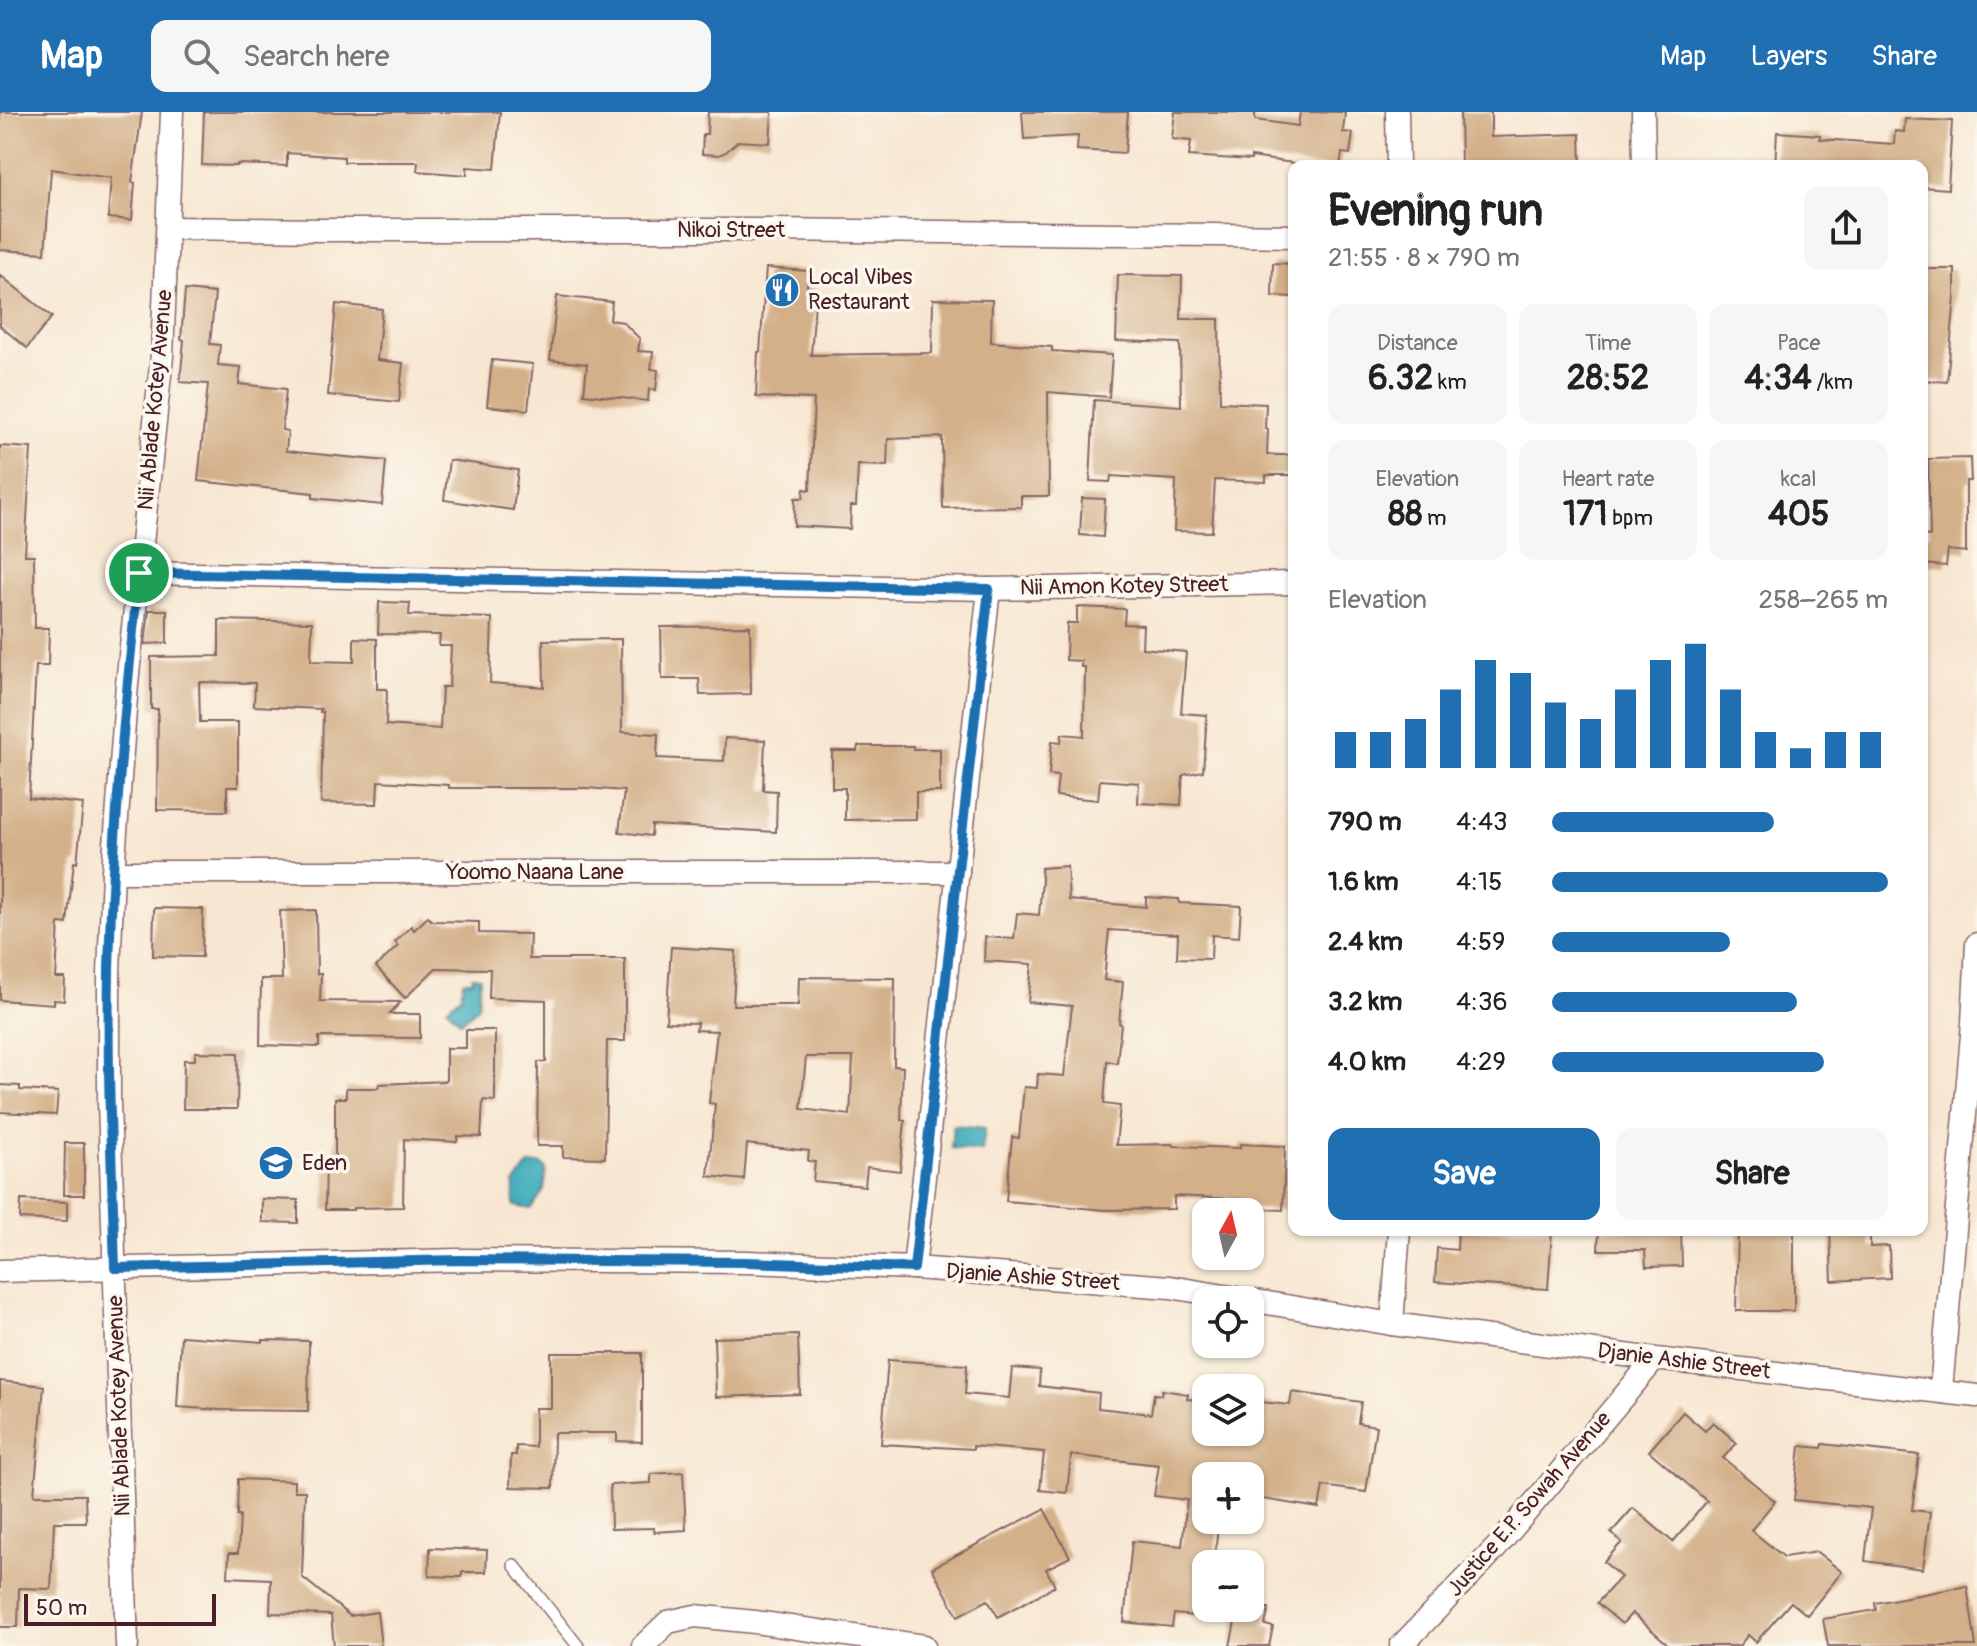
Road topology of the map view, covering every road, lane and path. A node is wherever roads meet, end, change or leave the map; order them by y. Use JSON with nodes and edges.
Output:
{"nodes":[{"id":1,"x":172,"y":112,"type":"edge"},
{"id":2,"x":1397,"y":112,"type":"edge"},
{"id":3,"x":1643,"y":112,"type":"edge"},
{"id":4,"x":1398,"y":160,"type":"edge"},
{"id":5,"x":1644,"y":160,"type":"edge"},
{"id":6,"x":169,"y":228,"type":"junction"},
{"id":7,"x":1288,"y":236,"type":"edge"},
{"id":8,"x":139,"y":573,"type":"junction"},
{"id":9,"x":1288,"y":583,"type":"edge"},
{"id":10,"x":989,"y":589,"type":"junction"},
{"id":11,"x":113,"y":872,"type":"junction"},
{"id":12,"x":958,"y":872,"type":"junction"},
{"id":13,"x":1977,"y":944,"type":"edge"},
{"id":14,"x":1975,"y":1023,"type":"edge"},
{"id":15,"x":1399,"y":1236,"type":"edge"},
{"id":16,"x":115,"y":1268,"type":"junction"},
{"id":17,"x":914,"y":1268,"type":"junction"},
{"id":18,"x":0,"y":1271,"type":"edge"},
{"id":19,"x":1192,"y":1291,"type":"edge"},
{"id":20,"x":1264,"y":1302,"type":"edge"},
{"id":21,"x":1392,"y":1324,"type":"junction"},
{"id":22,"x":1655,"y":1359,"type":"junction"},
{"id":23,"x":1941,"y":1390,"type":"junction"},
{"id":24,"x":1977,"y":1396,"type":"edge"},
{"id":25,"x":514,"y":1565,"type":"dead end"},
{"id":26,"x":127,"y":1646,"type":"edge"},
{"id":27,"x":578,"y":1646,"type":"edge"},
{"id":28,"x":643,"y":1646,"type":"edge"},
{"id":29,"x":924,"y":1646,"type":"edge"},
{"id":30,"x":1401,"y":1646,"type":"edge"}],
"edges":[{"from":1,"to":6,"type":"street","name":"Nii Ablade Kotey Avenue"},
{"from":2,"to":4,"type":"street"},
{"from":3,"to":5,"type":"street"},
{"from":6,"to":7,"type":"street","name":"Nikoi Street"},
{"from":6,"to":8,"type":"street","name":"Nii Ablade Kotey Avenue"},
{"from":8,"to":10,"type":"street","name":"Nii Amon Kotey Street"},
{"from":8,"to":11,"type":"street","name":"Nii Ablade Kotey Avenue"},
{"from":9,"to":10,"type":"street","name":"Nii Amon Kotey Street"},
{"from":10,"to":12,"type":"street"},
{"from":11,"to":12,"type":"street","name":"Yoomo Naana Lane"},
{"from":11,"to":16,"type":"street","name":"Nii Ablade Kotey Avenue"},
{"from":12,"to":17,"type":"street"},
{"from":13,"to":14,"type":"street"},
{"from":14,"to":23,"type":"street"},
{"from":15,"to":21,"type":"street"},
{"from":16,"to":17,"type":"street","name":"Djanie Ashie Street"},
{"from":16,"to":18,"type":"street","name":"Djanie Ashie Street"},
{"from":16,"to":26,"type":"street","name":"Nii Ablade Kotey Avenue"},
{"from":17,"to":19,"type":"street","name":"Djanie Ashie Street"},
{"from":20,"to":21,"type":"street","name":"Djanie Ashie Street"},
{"from":21,"to":22,"type":"street","name":"Djanie Ashie Street"},
{"from":22,"to":23,"type":"street","name":"Djanie Ashie Street"},
{"from":22,"to":30,"type":"street","name":"Justice E.P. Sowah Avenue"},
{"from":23,"to":24,"type":"street","name":"Djanie Ashie Street"},
{"from":25,"to":27,"type":"lane"},
{"from":28,"to":29,"type":"street"}]}
